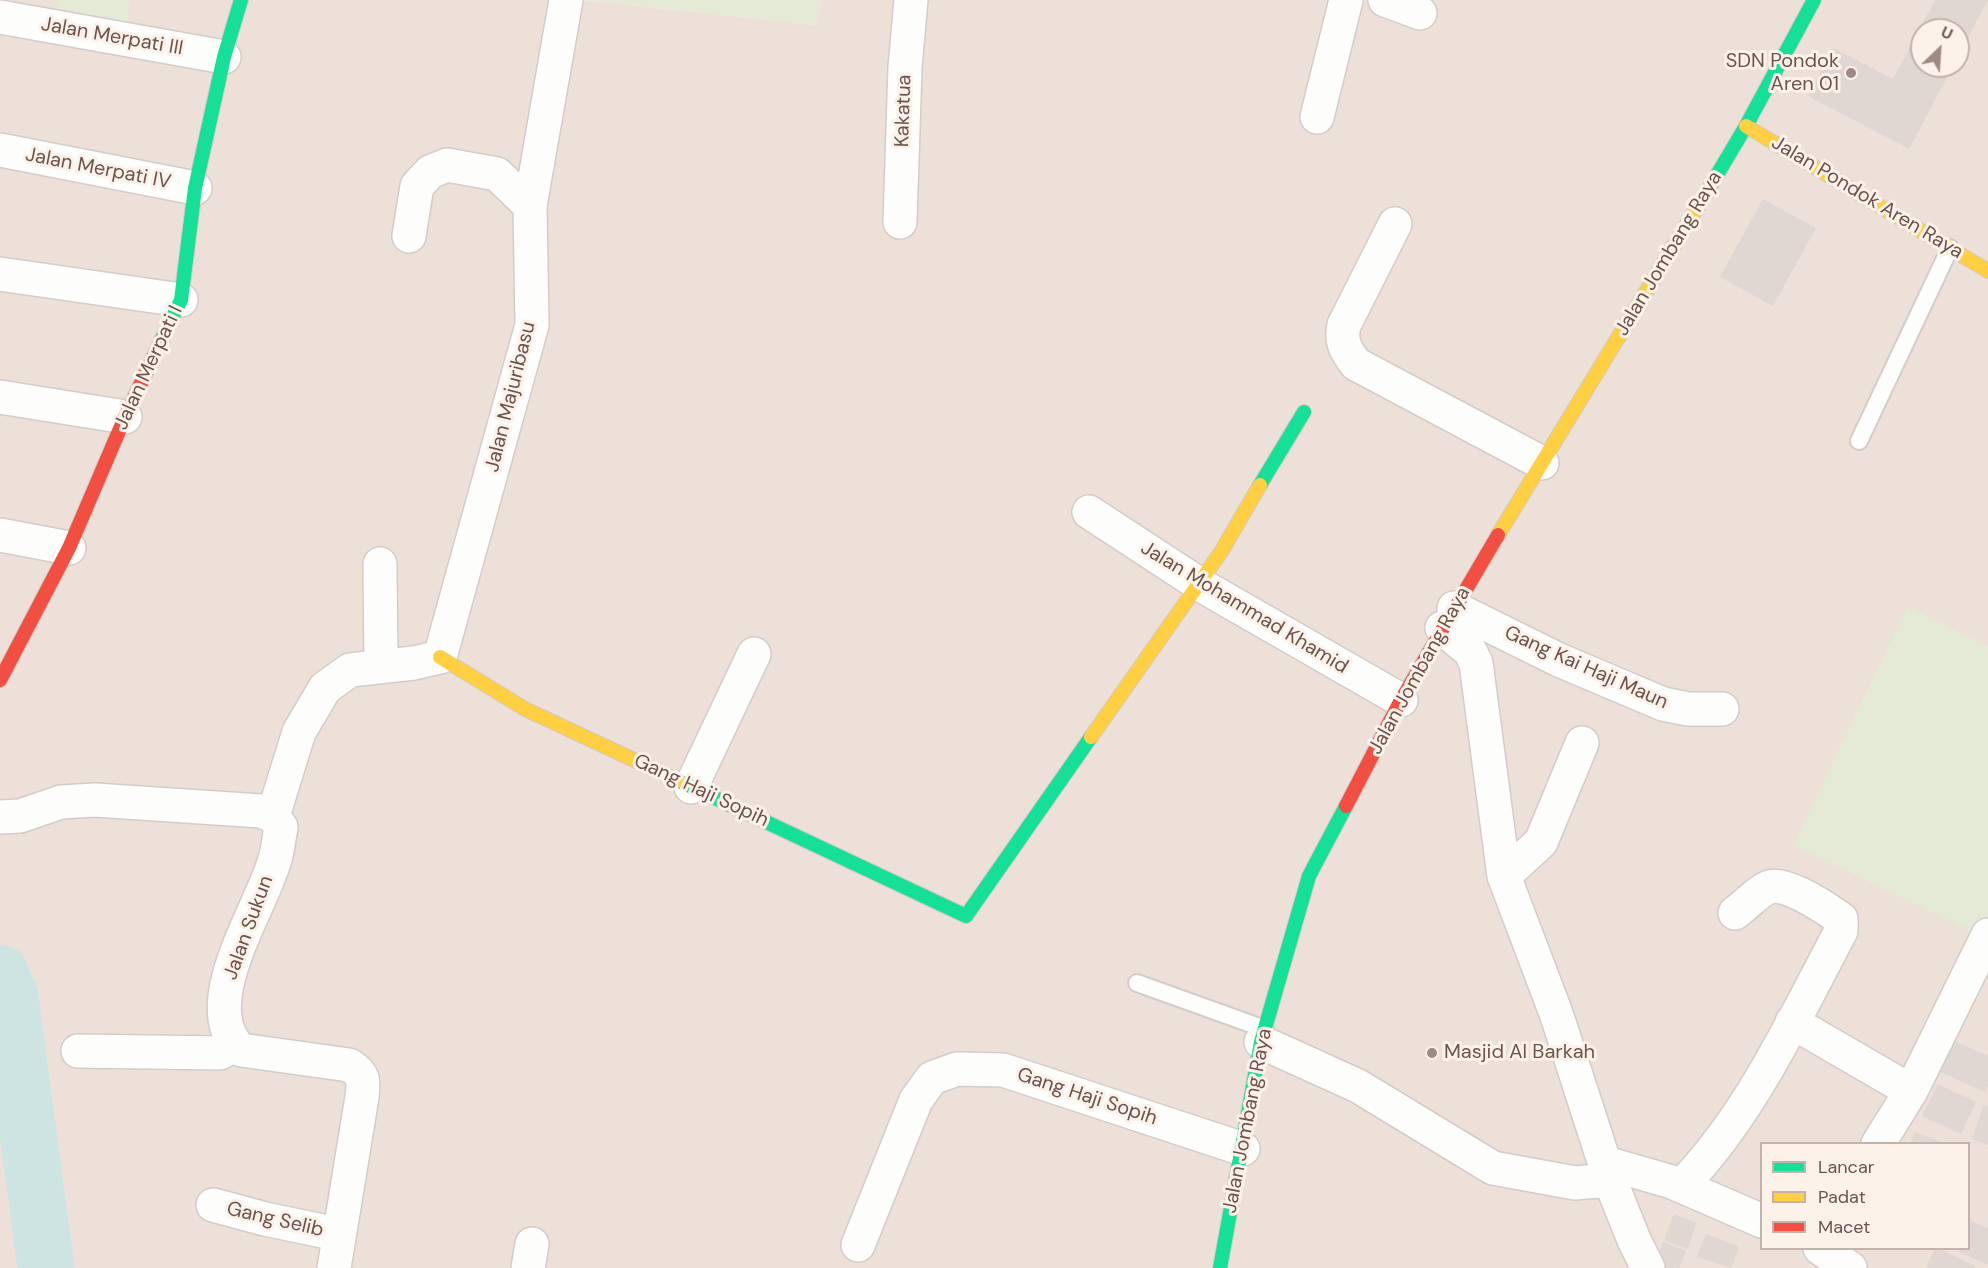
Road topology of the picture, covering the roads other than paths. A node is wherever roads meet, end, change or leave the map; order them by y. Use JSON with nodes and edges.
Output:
{"nodes":[{"id":1,"x":241,"y":0,"type":"edge"},
{"id":2,"x":566,"y":0,"type":"edge"},
{"id":3,"x":911,"y":0,"type":"edge"},
{"id":4,"x":1346,"y":0,"type":"edge"},
{"id":5,"x":1385,"y":0,"type":"edge"},
{"id":6,"x":1814,"y":0,"type":"edge"},
{"id":7,"x":1420,"y":13,"type":"dead end"},
{"id":8,"x":0,"y":17,"type":"edge"},
{"id":9,"x":224,"y":57,"type":"junction"},
{"id":10,"x":1317,"y":117,"type":"dead end"},
{"id":11,"x":1746,"y":126,"type":"junction"},
{"id":12,"x":0,"y":150,"type":"edge"},
{"id":13,"x":195,"y":188,"type":"junction"},
{"id":14,"x":530,"y":206,"type":"junction"},
{"id":15,"x":900,"y":222,"type":"dead end"},
{"id":16,"x":1395,"y":224,"type":"dead end"},
{"id":17,"x":409,"y":236,"type":"dead end"},
{"id":18,"x":1950,"y":249,"type":"junction"},
{"id":19,"x":1988,"y":271,"type":"edge"},
{"id":20,"x":0,"y":274,"type":"edge"},
{"id":21,"x":181,"y":300,"type":"junction"},
{"id":22,"x":0,"y":397,"type":"edge"},
{"id":23,"x":1304,"y":412,"type":"dead end"},
{"id":24,"x":125,"y":417,"type":"junction"},
{"id":25,"x":1859,"y":441,"type":"dead end"},
{"id":26,"x":1542,"y":463,"type":"junction"},
{"id":27,"x":1089,"y":512,"type":"dead end"},
{"id":28,"x":0,"y":535,"type":"edge"},
{"id":29,"x":69,"y":548,"type":"junction"},
{"id":30,"x":380,"y":564,"type":"dead end"},
{"id":31,"x":1199,"y":584,"type":"junction"},
{"id":32,"x":1448,"y":618,"type":"junction"},
{"id":33,"x":754,"y":654,"type":"dead end"},
{"id":34,"x":440,"y":657,"type":"junction"},
{"id":35,"x":4,"y":665,"type":"edge"},
{"id":36,"x":381,"y":666,"type":"junction"},
{"id":37,"x":1401,"y":700,"type":"junction"},
{"id":38,"x":1722,"y":709,"type":"dead end"},
{"id":39,"x":1582,"y":743,"type":"dead end"},
{"id":40,"x":691,"y":787,"type":"junction"},
{"id":41,"x":273,"y":816,"type":"junction"},
{"id":42,"x":0,"y":817,"type":"edge"},
{"id":43,"x":1504,"y":876,"type":"junction"},
{"id":44,"x":1735,"y":913,"type":"dead end"},
{"id":45,"x":1988,"y":935,"type":"edge"},
{"id":46,"x":1137,"y":983,"type":"dead end"},
{"id":47,"x":1792,"y":1022,"type":"junction"},
{"id":48,"x":1263,"y":1035,"type":"junction"},
{"id":49,"x":235,"y":1044,"type":"junction"},
{"id":50,"x":78,"y":1051,"type":"dead end"},
{"id":51,"x":1911,"y":1091,"type":"junction"},
{"id":52,"x":1879,"y":1142,"type":"edge"},
{"id":53,"x":1243,"y":1149,"type":"junction"},
{"id":54,"x":1608,"y":1171,"type":"junction"},
{"id":55,"x":1681,"y":1186,"type":"junction"},
{"id":56,"x":213,"y":1205,"type":"dead end"},
{"id":57,"x":1760,"y":1221,"type":"edge"},
{"id":58,"x":337,"y":1234,"type":"junction"},
{"id":59,"x":858,"y":1245,"type":"dead end"},
{"id":60,"x":1823,"y":1250,"type":"edge"},
{"id":61,"x":334,"y":1268,"type":"edge"},
{"id":62,"x":1220,"y":1268,"type":"edge"},
{"id":63,"x":1648,"y":1268,"type":"edge"},
{"id":64,"x":1850,"y":1268,"type":"edge"}],
"edges":[{"from":1,"to":9,"type":"street","name":"Jalan Merpati I"},
{"from":2,"to":14,"type":"street","name":"Jalan Majuribasu"},
{"from":3,"to":15,"type":"street","name":"Kakatua"},
{"from":4,"to":10,"type":"street"},
{"from":5,"to":7,"type":"street"},
{"from":6,"to":11,"type":"street","name":"Jalan Jombang Raya"},
{"from":8,"to":9,"type":"street","name":"Jalan Merpati III"},
{"from":9,"to":13,"type":"street","name":"Jalan Merpati I"},
{"from":11,"to":18,"type":"street","name":"Jalan Pondok Aren Raya"},
{"from":11,"to":26,"type":"street","name":"Jalan Jombang Raya"},
{"from":12,"to":13,"type":"street","name":"Jalan Merpati IV"},
{"from":13,"to":21,"type":"street","name":"Jalan Merpati I"},
{"from":14,"to":17,"type":"street"},
{"from":14,"to":34,"type":"street","name":"Jalan Majuribasu"},
{"from":16,"to":26,"type":"street"},
{"from":18,"to":19,"type":"street","name":"Jalan Pondok Aren Raya"},
{"from":18,"to":25,"type":"lane"},
{"from":20,"to":21,"type":"street"},
{"from":21,"to":24,"type":"street","name":"Jalan Merpati I"},
{"from":22,"to":24,"type":"street"},
{"from":23,"to":31,"type":"street"},
{"from":24,"to":29,"type":"street","name":"Jalan Merpati I"},
{"from":26,"to":32,"type":"street","name":"Jalan Jombang Raya"},
{"from":27,"to":31,"type":"street","name":"Jalan Mohammad Khamid"},
{"from":28,"to":29,"type":"street"},
{"from":29,"to":35,"type":"street","name":"Jalan Merpati I"},
{"from":30,"to":36,"type":"street"},
{"from":31,"to":37,"type":"street","name":"Jalan Mohammad Khamid"},
{"from":31,"to":40,"type":"street","name":"Gang Haji Sopih"},
{"from":32,"to":37,"type":"street","name":"Jalan Jombang Raya"},
{"from":32,"to":38,"type":"street","name":"Gang Kai Haji Maun"},
{"from":32,"to":43,"type":"street"},
{"from":33,"to":40,"type":"street"},
{"from":34,"to":36,"type":"street","name":"Jalan Sukun"},
{"from":34,"to":40,"type":"street","name":"Gang Haji Sopih"},
{"from":36,"to":41,"type":"street","name":"Jalan Sukun"},
{"from":37,"to":48,"type":"street","name":"Jalan Jombang Raya"},
{"from":39,"to":43,"type":"street"},
{"from":41,"to":42,"type":"street"},
{"from":41,"to":49,"type":"street","name":"Jalan Sukun"},
{"from":43,"to":54,"type":"street"},
{"from":44,"to":47,"type":"street"},
{"from":45,"to":51,"type":"street"},
{"from":46,"to":48,"type":"lane"},
{"from":47,"to":51,"type":"street"},
{"from":47,"to":55,"type":"street"},
{"from":48,"to":53,"type":"street","name":"Jalan Jombang Raya"},
{"from":48,"to":54,"type":"street"},
{"from":49,"to":50,"type":"street"},
{"from":49,"to":58,"type":"street"},
{"from":51,"to":52,"type":"street"},
{"from":53,"to":59,"type":"street","name":"Gang Haji Sopih"},
{"from":53,"to":62,"type":"street","name":"Jalan Jombang Raya"},
{"from":54,"to":55,"type":"street"},
{"from":54,"to":63,"type":"street"},
{"from":55,"to":57,"type":"street"},
{"from":56,"to":58,"type":"street","name":"Gang Selib"},
{"from":58,"to":61,"type":"street"},
{"from":60,"to":64,"type":"street"}]}
